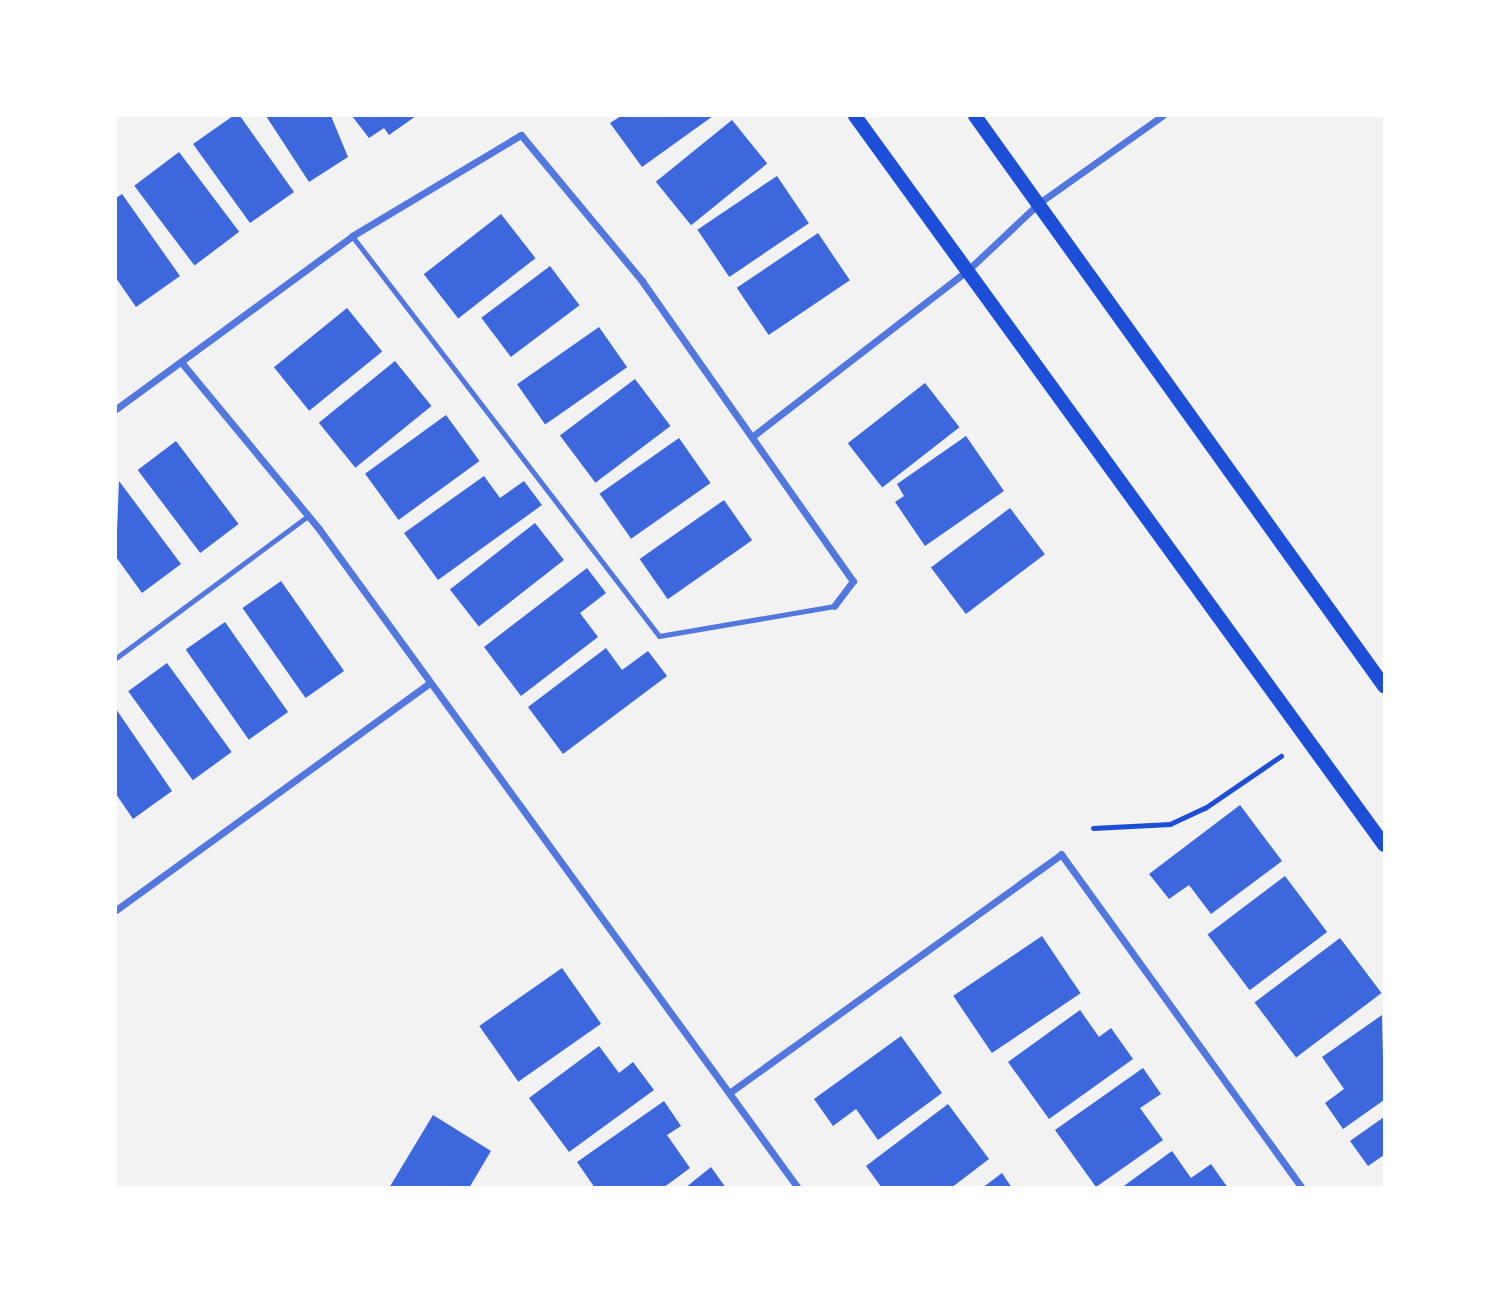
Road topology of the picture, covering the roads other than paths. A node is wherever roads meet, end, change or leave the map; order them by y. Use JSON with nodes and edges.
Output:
{"nodes":[{"id":1,"x":855,"y":116,"type":"edge"},
{"id":2,"x":975,"y":116,"type":"edge"},
{"id":3,"x":1162,"y":116,"type":"edge"},
{"id":4,"x":1039,"y":203,"type":"junction"},
{"id":5,"x":352,"y":236,"type":"junction"},
{"id":6,"x":968,"y":270,"type":"junction"},
{"id":7,"x":181,"y":362,"type":"junction"},
{"id":8,"x":116,"y":409,"type":"edge"},
{"id":9,"x":753,"y":436,"type":"junction"},
{"id":10,"x":308,"y":516,"type":"junction"},
{"id":11,"x":834,"y":606,"type":"joint"},
{"id":12,"x":116,"y":658,"type":"edge"},
{"id":13,"x":430,"y":683,"type":"junction"},
{"id":14,"x":1384,"y":686,"type":"edge"},
{"id":15,"x":1384,"y":845,"type":"edge"},
{"id":16,"x":116,"y":910,"type":"edge"},
{"id":17,"x":729,"y":1093,"type":"junction"},
{"id":18,"x":798,"y":1188,"type":"edge"},
{"id":19,"x":1302,"y":1188,"type":"edge"}],
"edges":[{"from":1,"to":6,"type":"main road"},
{"from":2,"to":4,"type":"main road"},
{"from":3,"to":4,"type":"street"},
{"from":4,"to":6,"type":"street"},
{"from":4,"to":14,"type":"main road"},
{"from":5,"to":7,"type":"street"},
{"from":5,"to":9,"type":"street"},
{"from":5,"to":11,"type":"lane"},
{"from":6,"to":9,"type":"street"},
{"from":6,"to":15,"type":"main road"},
{"from":7,"to":8,"type":"street"},
{"from":7,"to":10,"type":"street"},
{"from":9,"to":11,"type":"street"},
{"from":10,"to":12,"type":"lane"},
{"from":10,"to":13,"type":"street"},
{"from":13,"to":16,"type":"street"},
{"from":13,"to":17,"type":"street"},
{"from":17,"to":18,"type":"street"},
{"from":17,"to":19,"type":"street"}]}
